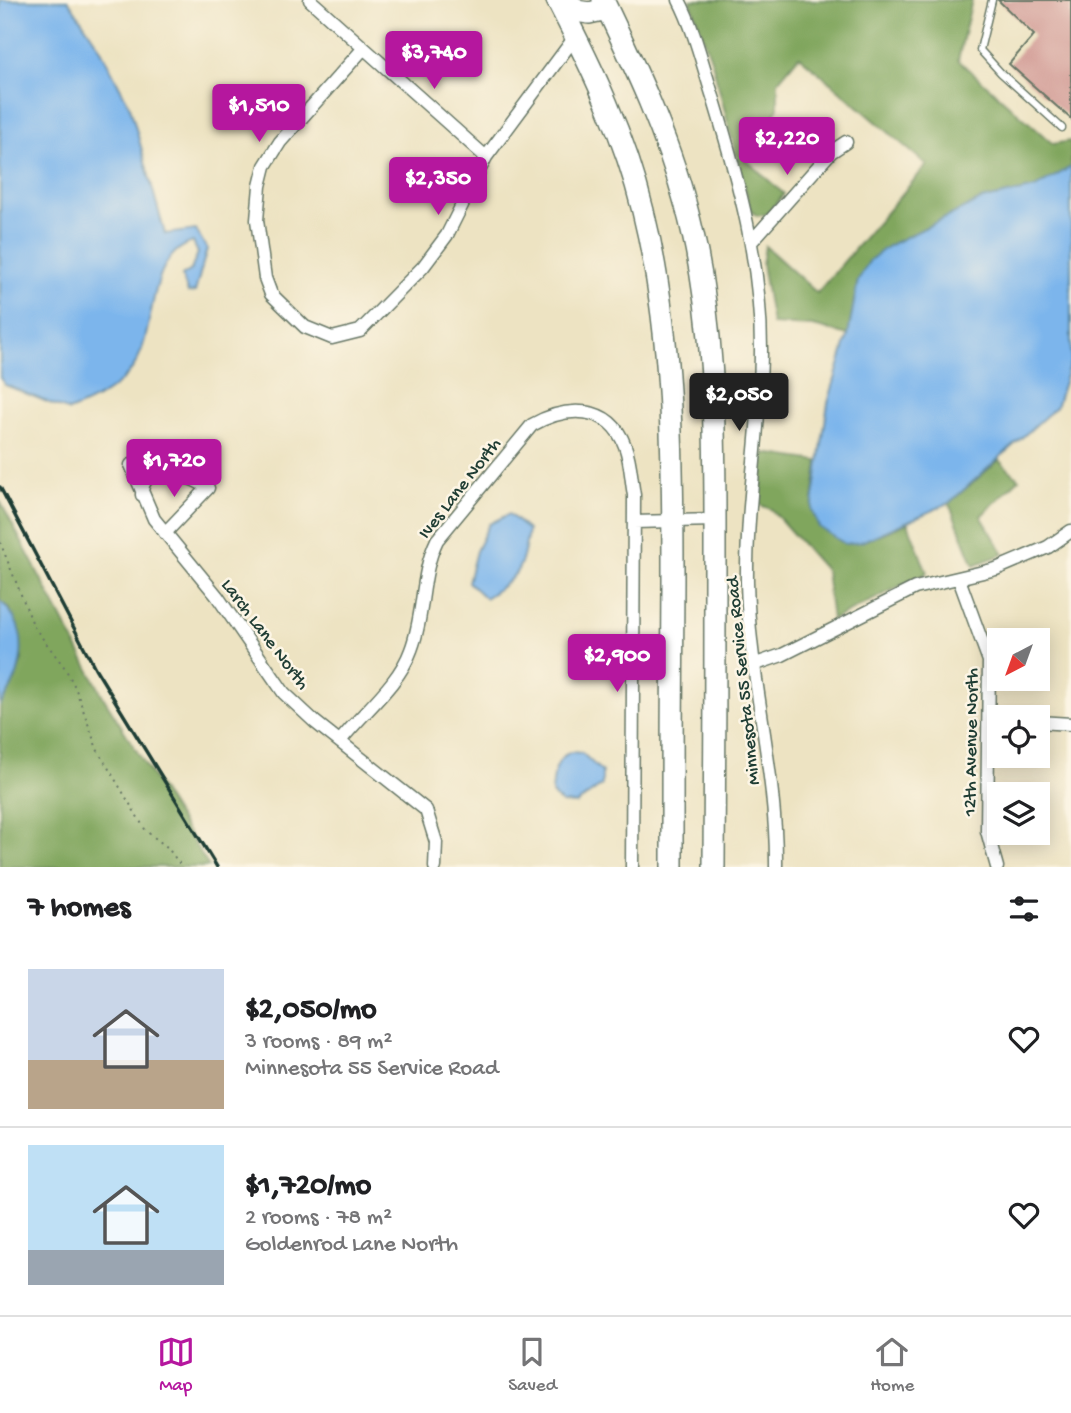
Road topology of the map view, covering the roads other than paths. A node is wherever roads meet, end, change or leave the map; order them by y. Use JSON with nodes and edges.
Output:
{"nodes":[{"id":1,"x":310,"y":0,"type":"edge"},
{"id":2,"x":556,"y":0,"type":"edge"},
{"id":3,"x":567,"y":0,"type":"edge"},
{"id":4,"x":679,"y":0,"type":"edge"},
{"id":5,"x":992,"y":0,"type":"edge"},
{"id":6,"x":610,"y":3,"type":"edge"},
{"id":7,"x":575,"y":37,"type":"junction"},
{"id":8,"x":363,"y":48,"type":"junction"},
{"id":9,"x":1062,"y":128,"type":"dead end"},
{"id":10,"x":846,"y":142,"type":"dead end"},
{"id":11,"x":486,"y":157,"type":"junction"},
{"id":12,"x":752,"y":242,"type":"junction"},
{"id":13,"x":131,"y":466,"type":"dead end"},
{"id":14,"x":142,"y":495,"type":"junction"},
{"id":15,"x":715,"y":520,"type":"junction"},
{"id":16,"x":673,"y":521,"type":"junction"},
{"id":17,"x":634,"y":522,"type":"junction"},
{"id":18,"x":1071,"y":531,"type":"edge"},
{"id":19,"x":165,"y":533,"type":"junction"},
{"id":20,"x":959,"y":579,"type":"junction"},
{"id":21,"x":756,"y":664,"type":"junction"},
{"id":22,"x":993,"y":705,"type":"edge"},
{"id":23,"x":1050,"y":723,"type":"edge"},
{"id":24,"x":1071,"y":724,"type":"edge"},
{"id":25,"x":341,"y":740,"type":"junction"},
{"id":26,"x":991,"y":768,"type":"edge"},
{"id":27,"x":435,"y":867,"type":"edge"},
{"id":28,"x":632,"y":867,"type":"edge"},
{"id":29,"x":672,"y":867,"type":"edge"},
{"id":30,"x":714,"y":867,"type":"edge"},
{"id":31,"x":776,"y":867,"type":"edge"},
{"id":32,"x":997,"y":867,"type":"edge"}],
"edges":[{"from":1,"to":8,"type":"street"},
{"from":2,"to":7,"type":"highway"},
{"from":3,"to":6,"type":"highway"},
{"from":4,"to":12,"type":"street","name":"Minnesota 55 Service Road"},
{"from":5,"to":9,"type":"lane"},
{"from":6,"to":15,"type":"highway"},
{"from":7,"to":11,"type":"street"},
{"from":7,"to":16,"type":"highway"},
{"from":8,"to":11,"type":"street"},
{"from":8,"to":11,"type":"street"},
{"from":10,"to":12,"type":"street"},
{"from":12,"to":21,"type":"street","name":"Minnesota 55 Service Road"},
{"from":13,"to":14,"type":"street","name":"Larch Lane North"},
{"from":14,"to":19,"type":"street","name":"Larch Lane North"},
{"from":14,"to":19,"type":"street"},
{"from":15,"to":16,"type":"street"},
{"from":15,"to":30,"type":"highway"},
{"from":16,"to":17,"type":"street"},
{"from":16,"to":29,"type":"highway"},
{"from":17,"to":25,"type":"street","name":"Ives Lane North"},
{"from":17,"to":28,"type":"street","name":"Ives Lane North"},
{"from":18,"to":20,"type":"street"},
{"from":19,"to":25,"type":"street","name":"Larch Lane North"},
{"from":20,"to":21,"type":"street"},
{"from":20,"to":22,"type":"street","name":"12th Avenue North"},
{"from":21,"to":31,"type":"street","name":"Minnesota 55 Service Road"},
{"from":23,"to":24,"type":"street"},
{"from":25,"to":27,"type":"street","name":"Larch Lane North"},
{"from":26,"to":32,"type":"street","name":"12th Avenue North"}]}
